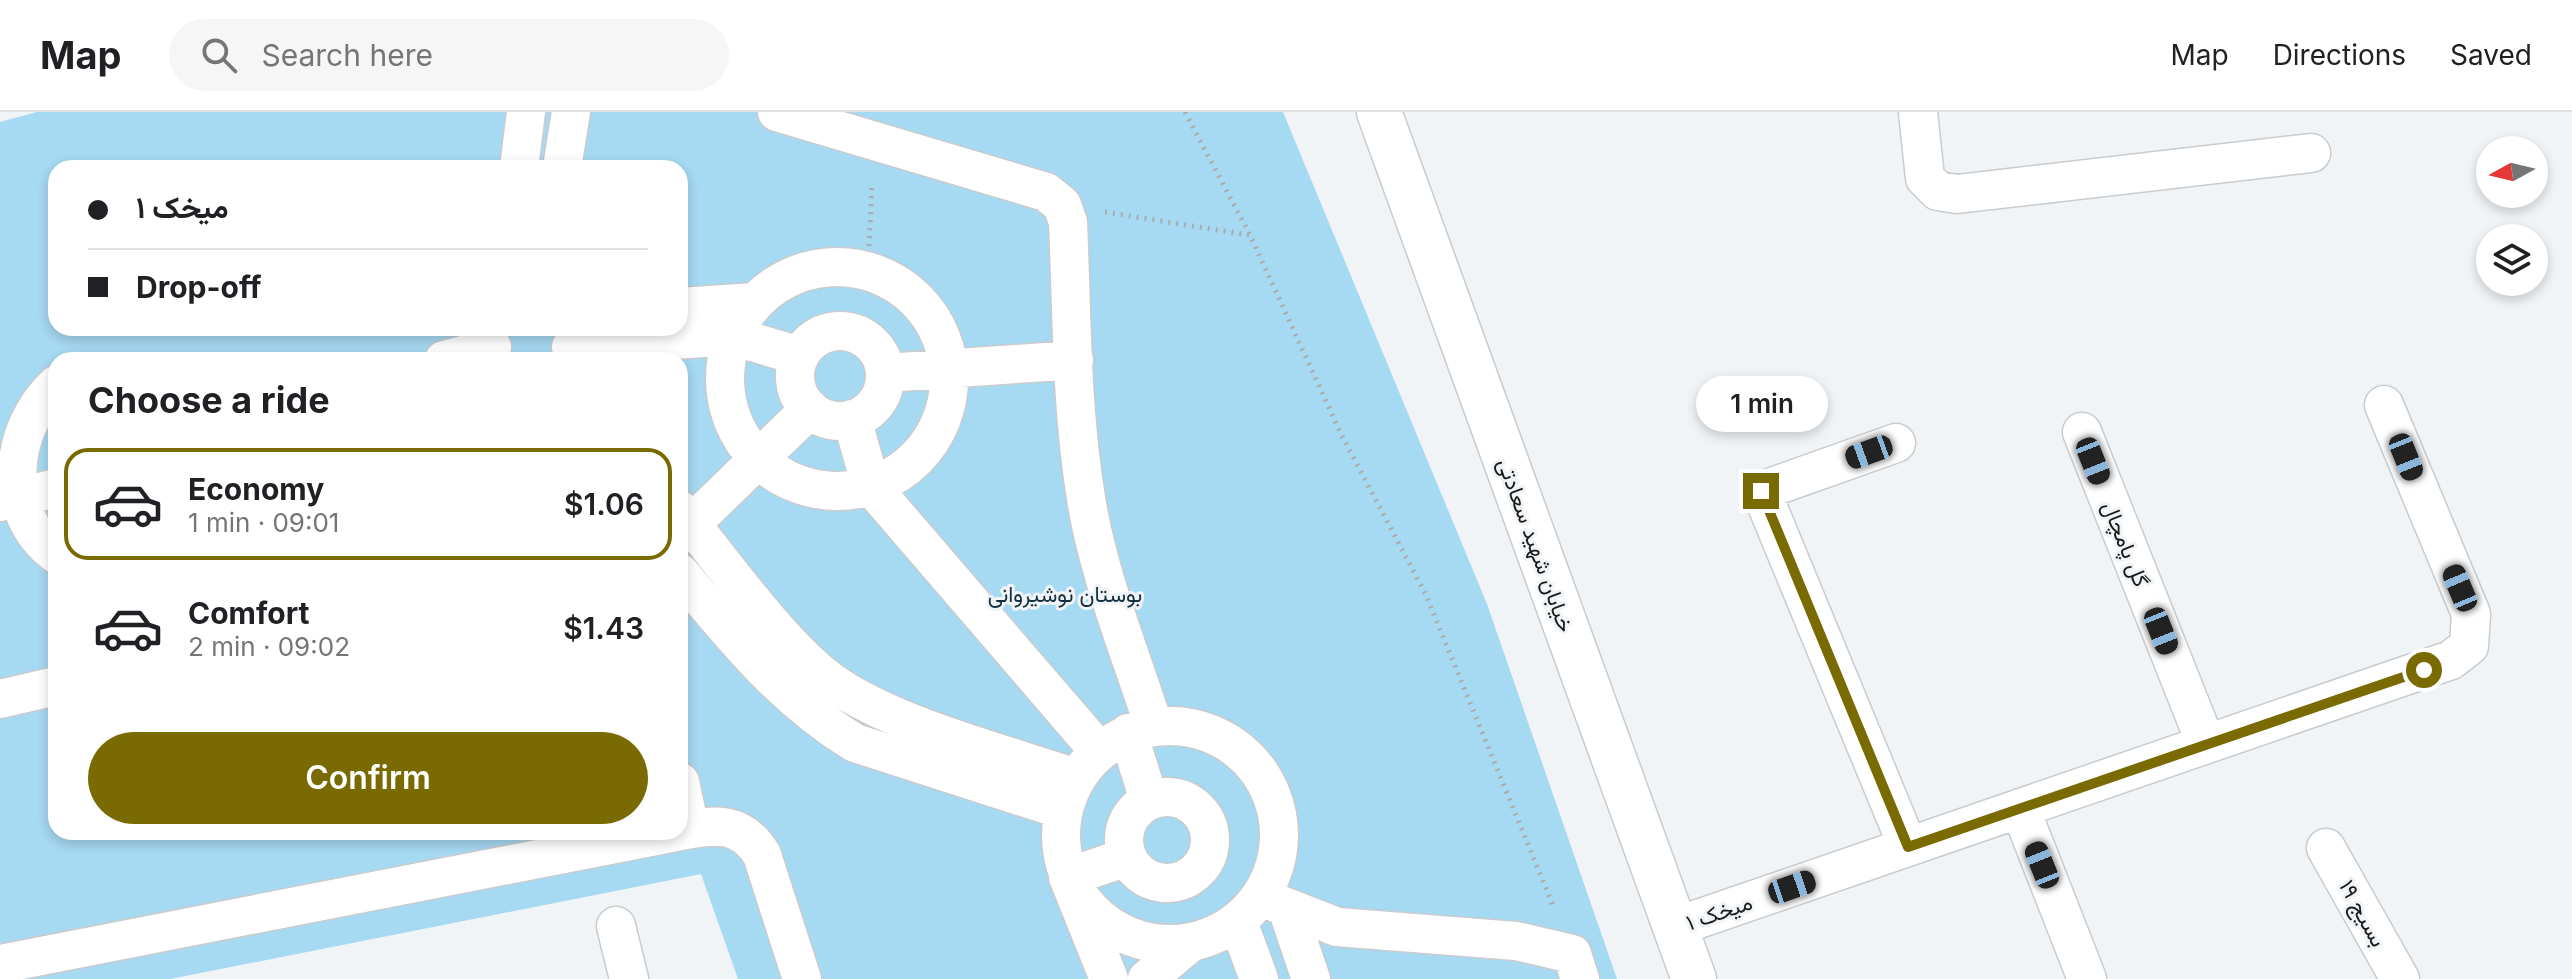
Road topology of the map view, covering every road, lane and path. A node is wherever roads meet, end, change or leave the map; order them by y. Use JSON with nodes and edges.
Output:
{"nodes":[{"id":1,"x":526,"y":112,"type":"edge"},
{"id":2,"x":571,"y":112,"type":"edge"},
{"id":3,"x":777,"y":112,"type":"edge"},
{"id":4,"x":1185,"y":112,"type":"edge"},
{"id":5,"x":1379,"y":112,"type":"edge"},
{"id":6,"x":1918,"y":112,"type":"edge"},
{"id":7,"x":875,"y":141,"type":"junction"},
{"id":8,"x":2311,"y":153,"type":"dead end"},
{"id":9,"x":520,"y":160,"type":"edge"},
{"id":10,"x":563,"y":160,"type":"edge"},
{"id":11,"x":1062,"y":205,"type":"junction"},
{"id":12,"x":1250,"y":235,"type":"junction"},
{"id":13,"x":868,"y":270,"type":"junction"},
{"id":14,"x":755,"y":302,"type":"junction"},
{"id":15,"x":688,"y":306,"type":"edge"},
{"id":16,"x":732,"y":336,"type":"junction"},
{"id":17,"x":494,"y":345,"type":"edge"},
{"id":18,"x":568,"y":345,"type":"edge"},
{"id":19,"x":471,"y":352,"type":"edge"},
{"id":20,"x":800,"y":356,"type":"junction"},
{"id":21,"x":1074,"y":360,"type":"junction"},
{"id":22,"x":949,"y":368,"type":"junction"},
{"id":23,"x":885,"y":373,"type":"junction"},
{"id":24,"x":48,"y":393,"type":"edge"},
{"id":25,"x":2384,"y":405,"type":"dead end"},
{"id":26,"x":810,"y":409,"type":"junction"},
{"id":27,"x":852,"y":419,"type":"junction"},
{"id":28,"x":2082,"y":432,"type":"dead end"},
{"id":29,"x":1896,"y":443,"type":"dead end"},
{"id":30,"x":758,"y":459,"type":"junction"},
{"id":31,"x":871,"y":486,"type":"junction"},
{"id":32,"x":48,"y":490,"type":"edge"},
{"id":33,"x":10,"y":500,"type":"edge"},
{"id":34,"x":688,"y":520,"type":"edge"},
{"id":35,"x":688,"y":527,"type":"edge"},
{"id":36,"x":48,"y":545,"type":"edge"},
{"id":37,"x":688,"y":583,"type":"edge"},
{"id":38,"x":48,"y":688,"type":"edge"},
{"id":39,"x":0,"y":699,"type":"edge"},
{"id":40,"x":2206,"y":744,"type":"junction"},
{"id":41,"x":1104,"y":760,"type":"junction"},
{"id":42,"x":1149,"y":800,"type":"junction"},
{"id":43,"x":2020,"y":808,"type":"junction"},
{"id":44,"x":688,"y":830,"type":"edge"},
{"id":45,"x":636,"y":840,"type":"edge"},
{"id":46,"x":1908,"y":847,"type":"junction"},
{"id":47,"x":2326,"y":848,"type":"dead end"},
{"id":48,"x":1127,"y":857,"type":"junction"},
{"id":49,"x":1068,"y":877,"type":"junction"},
{"id":50,"x":1262,"y":909,"type":"junction"},
{"id":51,"x":616,"y":926,"type":"dead end"},
{"id":52,"x":1675,"y":927,"type":"junction"},
{"id":53,"x":1190,"y":943,"type":"junction"},
{"id":54,"x":0,"y":964,"type":"edge"},
{"id":55,"x":1576,"y":966,"type":"edge"},
{"id":56,"x":629,"y":979,"type":"edge"},
{"id":57,"x":802,"y":979,"type":"edge"},
{"id":58,"x":1109,"y":979,"type":"edge"},
{"id":59,"x":1147,"y":979,"type":"edge"},
{"id":60,"x":1259,"y":979,"type":"edge"},
{"id":61,"x":1311,"y":979,"type":"edge"},
{"id":62,"x":1694,"y":979,"type":"edge"},
{"id":63,"x":2087,"y":979,"type":"edge"},
{"id":64,"x":2400,"y":979,"type":"edge"}],
"edges":[{"from":1,"to":9,"type":"street"},
{"from":2,"to":10,"type":"street"},
{"from":3,"to":7,"type":"street"},
{"from":4,"to":12,"type":"path"},
{"from":5,"to":52,"type":"main road","name":"خیابان شهید سعادتی"},
{"from":6,"to":8,"type":"street"},
{"from":7,"to":11,"type":"street"},
{"from":7,"to":13,"type":"path"},
{"from":11,"to":12,"type":"path"},
{"from":11,"to":21,"type":"street"},
{"from":12,"to":55,"type":"path"},
{"from":13,"to":14,"type":"street"},
{"from":13,"to":22,"type":"street"},
{"from":14,"to":15,"type":"street"},
{"from":14,"to":16,"type":"street"},
{"from":16,"to":18,"type":"street"},
{"from":16,"to":20,"type":"street"},
{"from":16,"to":30,"type":"street"},
{"from":17,"to":19,"type":"street"},
{"from":20,"to":23,"type":"street"},
{"from":20,"to":26,"type":"street"},
{"from":21,"to":22,"type":"street"},
{"from":21,"to":41,"type":"street"},
{"from":22,"to":23,"type":"street"},
{"from":22,"to":31,"type":"street"},
{"from":23,"to":27,"type":"street"},
{"from":24,"to":33,"type":"street"},
{"from":25,"to":40,"type":"street","name":"میخک ۱"},
{"from":26,"to":27,"type":"street"},
{"from":26,"to":30,"type":"street"},
{"from":27,"to":31,"type":"street"},
{"from":28,"to":40,"type":"street","name":"گل پامچال"},
{"from":29,"to":46,"type":"street"},
{"from":30,"to":31,"type":"street"},
{"from":30,"to":34,"type":"street"},
{"from":31,"to":41,"type":"street"},
{"from":32,"to":33,"type":"street"},
{"from":33,"to":36,"type":"street"},
{"from":35,"to":41,"type":"street"},
{"from":37,"to":41,"type":"street"},
{"from":38,"to":39,"type":"street"},
{"from":40,"to":43,"type":"street","name":"میخک ۱"},
{"from":41,"to":42,"type":"street"},
{"from":41,"to":49,"type":"street"},
{"from":41,"to":50,"type":"street"},
{"from":42,"to":48,"type":"street"},
{"from":42,"to":48,"type":"street"},
{"from":43,"to":46,"type":"street","name":"میخک ۱"},
{"from":43,"to":63,"type":"street"},
{"from":44,"to":57,"type":"street"},
{"from":45,"to":54,"type":"street"},
{"from":46,"to":52,"type":"street","name":"میخک ۱"},
{"from":47,"to":64,"type":"street","name":"بسیج ۱۹"},
{"from":48,"to":49,"type":"street"},
{"from":49,"to":53,"type":"street"},
{"from":49,"to":58,"type":"street"},
{"from":50,"to":53,"type":"street"},
{"from":50,"to":55,"type":"street"},
{"from":50,"to":60,"type":"street"},
{"from":50,"to":61,"type":"street"},
{"from":51,"to":56,"type":"street"},
{"from":52,"to":62,"type":"main road","name":"خیابان شهید سعادتی"},
{"from":53,"to":59,"type":"street"}]}
